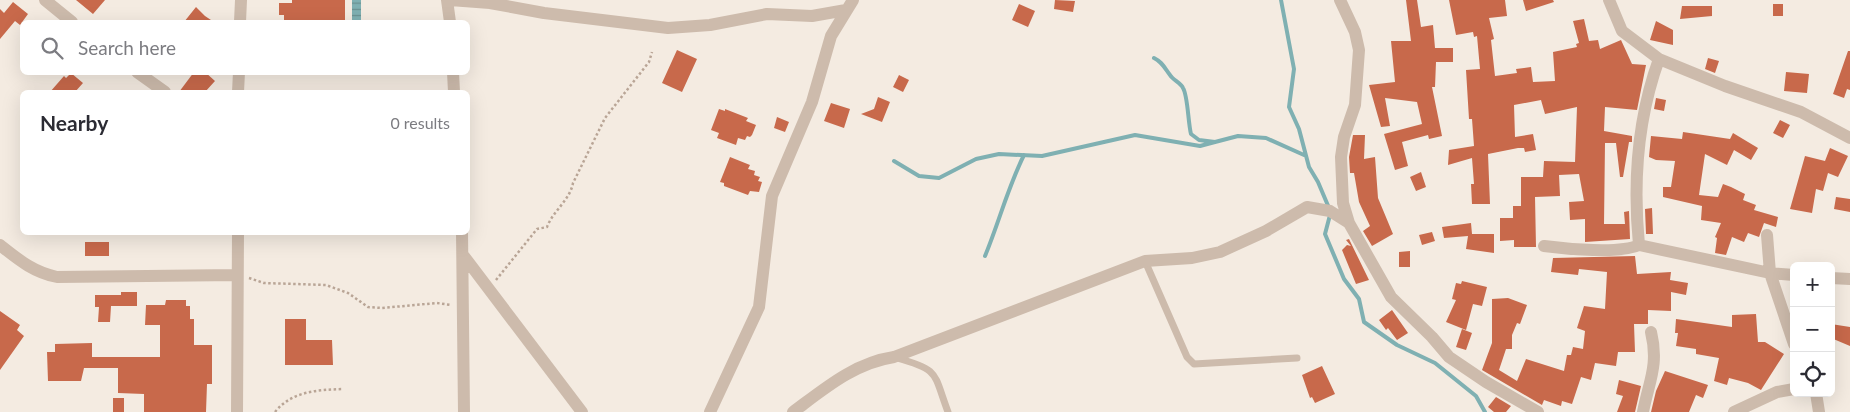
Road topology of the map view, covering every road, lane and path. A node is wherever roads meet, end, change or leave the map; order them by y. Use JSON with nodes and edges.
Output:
{"nodes":[{"id":1,"x":45,"y":0,"type":"edge"},
{"id":2,"x":241,"y":0,"type":"edge"},
{"id":3,"x":448,"y":0,"type":"edge"},
{"id":4,"x":1340,"y":0,"type":"edge"},
{"id":5,"x":1608,"y":0,"type":"edge"},
{"id":6,"x":850,"y":5,"type":"edge"},
{"id":7,"x":70,"y":20,"type":"edge"},
{"id":8,"x":240,"y":20,"type":"edge"},
{"id":9,"x":450,"y":20,"type":"edge"},
{"id":10,"x":652,"y":52,"type":"dead end"},
{"id":11,"x":1659,"y":59,"type":"junction"},
{"id":12,"x":141,"y":75,"type":"edge"},
{"id":13,"x":239,"y":75,"type":"edge"},
{"id":14,"x":453,"y":75,"type":"edge"},
{"id":15,"x":162,"y":90,"type":"edge"},
{"id":16,"x":238,"y":90,"type":"edge"},
{"id":17,"x":454,"y":90,"type":"edge"},
{"id":18,"x":1850,"y":138,"type":"edge"},
{"id":19,"x":1349,"y":223,"type":"junction"},
{"id":20,"x":238,"y":235,"type":"edge"},
{"id":21,"x":462,"y":235,"type":"edge"},
{"id":22,"x":1767,"y":235,"type":"dead end"},
{"id":23,"x":0,"y":244,"type":"edge"},
{"id":24,"x":1639,"y":245,"type":"junction"},
{"id":25,"x":1544,"y":246,"type":"dead end"},
{"id":26,"x":463,"y":256,"type":"junction"},
{"id":27,"x":1145,"y":261,"type":"junction"},
{"id":28,"x":1770,"y":273,"type":"junction"},
{"id":29,"x":238,"y":275,"type":"junction"},
{"id":30,"x":1790,"y":275,"type":"edge"},
{"id":31,"x":1835,"y":278,"type":"edge"},
{"id":32,"x":1850,"y":279,"type":"edge"},
{"id":33,"x":487,"y":287,"type":"junction"},
{"id":34,"x":465,"y":305,"type":"junction"},
{"id":35,"x":1651,"y":332,"type":"dead end"},
{"id":36,"x":1790,"y":332,"type":"edge"},
{"id":37,"x":894,"y":357,"type":"junction"},
{"id":38,"x":1297,"y":358,"type":"dead end"},
{"id":39,"x":343,"y":389,"type":"dead end"},
{"id":40,"x":1790,"y":390,"type":"edge"},
{"id":41,"x":1817,"y":397,"type":"edge"},
{"id":42,"x":237,"y":412,"type":"edge"},
{"id":43,"x":275,"y":412,"type":"edge"},
{"id":44,"x":464,"y":412,"type":"edge"},
{"id":45,"x":582,"y":412,"type":"edge"},
{"id":46,"x":710,"y":412,"type":"edge"},
{"id":47,"x":793,"y":412,"type":"edge"},
{"id":48,"x":948,"y":412,"type":"edge"},
{"id":49,"x":1538,"y":412,"type":"edge"},
{"id":50,"x":1643,"y":412,"type":"edge"},
{"id":51,"x":1734,"y":412,"type":"edge"},
{"id":52,"x":1819,"y":412,"type":"edge"}],
"edges":[{"from":1,"to":7,"type":"street"},
{"from":2,"to":8,"type":"street"},
{"from":3,"to":6,"type":"street"},
{"from":3,"to":9,"type":"street"},
{"from":4,"to":19,"type":"street"},
{"from":5,"to":11,"type":"street"},
{"from":6,"to":46,"type":"street"},
{"from":10,"to":33,"type":"path"},
{"from":11,"to":18,"type":"street"},
{"from":11,"to":24,"type":"street"},
{"from":12,"to":15,"type":"street"},
{"from":13,"to":16,"type":"street"},
{"from":14,"to":17,"type":"street"},
{"from":19,"to":27,"type":"street"},
{"from":19,"to":49,"type":"street"},
{"from":20,"to":29,"type":"street"},
{"from":21,"to":26,"type":"street"},
{"from":22,"to":28,"type":"street"},
{"from":23,"to":29,"type":"street"},
{"from":24,"to":25,"type":"street"},
{"from":24,"to":28,"type":"street"},
{"from":26,"to":33,"type":"street"},
{"from":26,"to":34,"type":"street"},
{"from":27,"to":37,"type":"street"},
{"from":27,"to":38,"type":"lane"},
{"from":28,"to":30,"type":"street"},
{"from":28,"to":36,"type":"street"},
{"from":29,"to":34,"type":"path"},
{"from":29,"to":42,"type":"street"},
{"from":31,"to":32,"type":"street"},
{"from":33,"to":45,"type":"street"},
{"from":34,"to":44,"type":"street"},
{"from":35,"to":50,"type":"street"},
{"from":37,"to":47,"type":"street"},
{"from":37,"to":48,"type":"lane"},
{"from":39,"to":43,"type":"path"},
{"from":40,"to":51,"type":"street"},
{"from":41,"to":52,"type":"street"}]}
